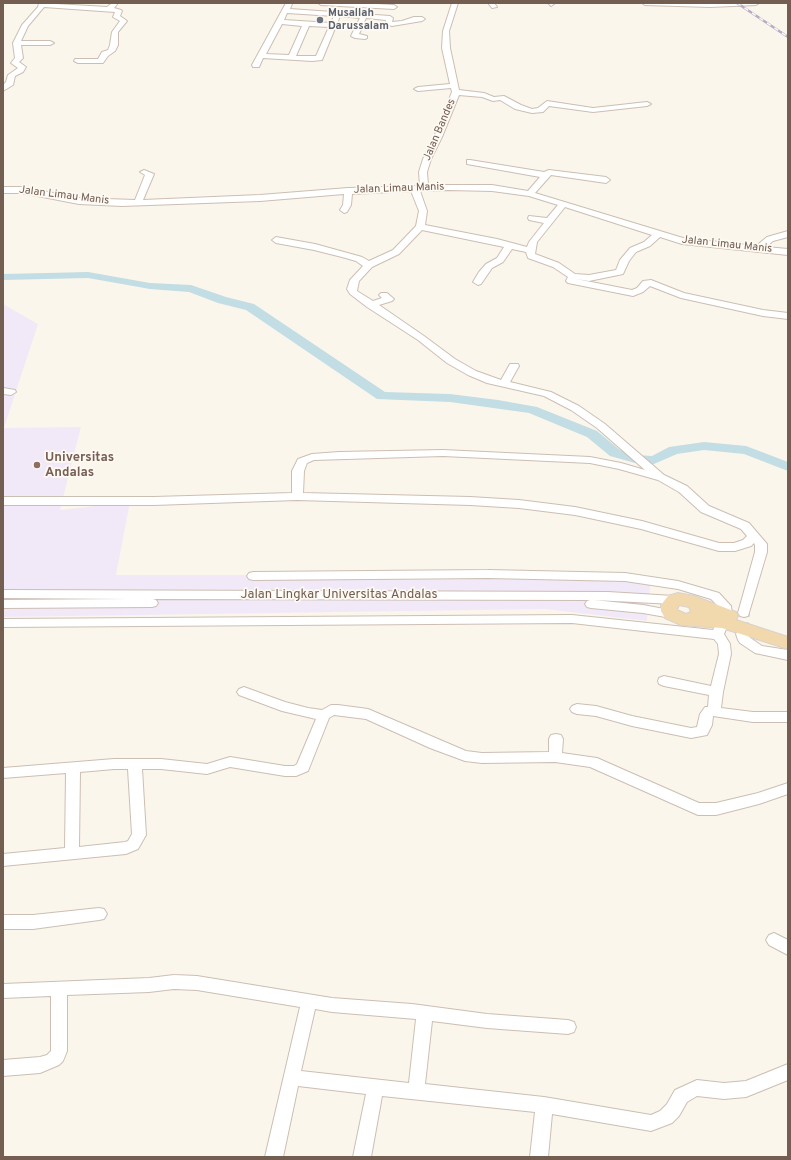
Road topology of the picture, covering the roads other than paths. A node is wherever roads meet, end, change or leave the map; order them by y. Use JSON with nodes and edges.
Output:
{"nodes":[{"id":1,"x":115,"y":3,"type":"edge"},
{"id":2,"x":290,"y":3,"type":"edge"},
{"id":3,"x":321,"y":3,"type":"edge"},
{"id":4,"x":455,"y":3,"type":"edge"},
{"id":5,"x":645,"y":3,"type":"edge"},
{"id":6,"x":748,"y":3,"type":"edge"},
{"id":7,"x":756,"y":3,"type":"edge"},
{"id":8,"x":42,"y":4,"type":"edge"},
{"id":9,"x":62,"y":4,"type":"edge"},
{"id":10,"x":728,"y":4,"type":"edge"},
{"id":11,"x":395,"y":5,"type":"edge"},
{"id":12,"x":109,"y":9,"type":"junction"},
{"id":13,"x":286,"y":11,"type":"junction"},
{"id":14,"x":338,"y":14,"type":"junction"},
{"id":15,"x":364,"y":16,"type":"junction"},
{"id":16,"x":390,"y":18,"type":"junction"},
{"id":17,"x":422,"y":19,"type":"dead end"},
{"id":18,"x":280,"y":22,"type":"junction"},
{"id":19,"x":306,"y":24,"type":"junction"},
{"id":20,"x":332,"y":25,"type":"junction"},
{"id":21,"x":365,"y":37,"type":"dead end"},
{"id":22,"x":17,"y":43,"type":"junction"},
{"id":23,"x":50,"y":43,"type":"dead end"},
{"id":24,"x":262,"y":56,"type":"junction"},
{"id":25,"x":291,"y":58,"type":"junction"},
{"id":26,"x":78,"y":61,"type":"dead end"},
{"id":27,"x":256,"y":65,"type":"dead end"},
{"id":28,"x":3,"y":89,"type":"edge"},
{"id":29,"x":418,"y":89,"type":"dead end"},
{"id":30,"x":455,"y":89,"type":"junction"},
{"id":31,"x":647,"y":104,"type":"dead end"},
{"id":32,"x":470,"y":162,"type":"dead end"},
{"id":33,"x":144,"y":172,"type":"dead end"},
{"id":34,"x":545,"y":175,"type":"junction"},
{"id":35,"x":580,"y":176,"type":"junction"},
{"id":36,"x":606,"y":180,"type":"dead end"},
{"id":37,"x":576,"y":184,"type":"dead end"},
{"id":38,"x":419,"y":188,"type":"junction"},
{"id":39,"x":3,"y":190,"type":"edge"},
{"id":40,"x":348,"y":191,"type":"junction"},
{"id":41,"x":530,"y":194,"type":"junction"},
{"id":42,"x":138,"y":202,"type":"junction"},
{"id":43,"x":563,"y":204,"type":"junction"},
{"id":44,"x":344,"y":210,"type":"dead end"},
{"id":45,"x":532,"y":218,"type":"dead end"},
{"id":46,"x":549,"y":221,"type":"junction"},
{"id":47,"x":420,"y":227,"type":"junction"},
{"id":48,"x":788,"y":234,"type":"edge"},
{"id":49,"x":657,"y":235,"type":"junction"},
{"id":50,"x":276,"y":240,"type":"dead end"},
{"id":51,"x":510,"y":245,"type":"junction"},
{"id":52,"x":315,"y":247,"type":"junction"},
{"id":53,"x":759,"y":248,"type":"junction"},
{"id":54,"x":531,"y":251,"type":"junction"},
{"id":55,"x":788,"y":252,"type":"edge"},
{"id":56,"x":307,"y":255,"type":"dead end"},
{"id":57,"x":372,"y":264,"type":"junction"},
{"id":58,"x":573,"y":276,"type":"junction"},
{"id":59,"x":478,"y":282,"type":"dead end"},
{"id":60,"x":384,"y":295,"type":"dead end"},
{"id":61,"x":370,"y":305,"type":"junction"},
{"id":62,"x":788,"y":316,"type":"edge"},
{"id":63,"x":514,"y":366,"type":"dead end"},
{"id":64,"x":504,"y":384,"type":"junction"},
{"id":65,"x":657,"y":474,"type":"junction"},
{"id":66,"x":297,"y":496,"type":"junction"},
{"id":67,"x":3,"y":501,"type":"edge"},
{"id":68,"x":754,"y":535,"type":"junction"},
{"id":69,"x":254,"y":576,"type":"dead end"},
{"id":70,"x":3,"y":594,"type":"edge"},
{"id":71,"x":3,"y":604,"type":"edge"},
{"id":72,"x":672,"y":607,"type":"junction"},
{"id":73,"x":744,"y":613,"type":"tunnel mouth"},
{"id":74,"x":3,"y":623,"type":"edge"},
{"id":75,"x":722,"y":624,"type":"junction"},
{"id":76,"x":742,"y":634,"type":"dead end"},
{"id":77,"x":788,"y":634,"type":"edge"},
{"id":78,"x":788,"y":643,"type":"edge"},
{"id":79,"x":788,"y":655,"type":"edge"},
{"id":80,"x":664,"y":681,"type":"dead end"},
{"id":81,"x":244,"y":692,"type":"dead end"},
{"id":82,"x":716,"y":692,"type":"junction"},
{"id":83,"x":577,"y":709,"type":"dead end"},
{"id":84,"x":714,"y":711,"type":"junction"},
{"id":85,"x":324,"y":715,"type":"junction"},
{"id":86,"x":788,"y":717,"type":"edge"},
{"id":87,"x":556,"y":739,"type":"dead end"},
{"id":88,"x":555,"y":757,"type":"junction"},
{"id":89,"x":135,"y":764,"type":"junction"},
{"id":90,"x":73,"y":766,"type":"junction"},
{"id":91,"x":3,"y":773,"type":"edge"},
{"id":92,"x":788,"y":788,"type":"edge"},
{"id":93,"x":72,"y":854,"type":"junction"},
{"id":94,"x":3,"y":860,"type":"edge"},
{"id":95,"x":99,"y":914,"type":"dead end"},
{"id":96,"x":3,"y":922,"type":"edge"},
{"id":97,"x":774,"y":940,"type":"dead end"},
{"id":98,"x":788,"y":948,"type":"edge"},
{"id":99,"x":60,"y":988,"type":"junction"},
{"id":100,"x":3,"y":991,"type":"edge"},
{"id":101,"x":309,"y":1001,"type":"junction"},
{"id":102,"x":425,"y":1013,"type":"junction"},
{"id":103,"x":568,"y":1027,"type":"dead end"},
{"id":104,"x":3,"y":1068,"type":"edge"},
{"id":105,"x":788,"y":1072,"type":"edge"},
{"id":106,"x":292,"y":1078,"type":"junction"},
{"id":107,"x":375,"y":1088,"type":"junction"},
{"id":108,"x":416,"y":1092,"type":"junction"},
{"id":109,"x":544,"y":1105,"type":"junction"},
{"id":110,"x":274,"y":1157,"type":"edge"},
{"id":111,"x":362,"y":1157,"type":"edge"},
{"id":112,"x":539,"y":1157,"type":"edge"}],
"edges":[{"from":1,"to":12,"type":"street"},
{"from":2,"to":13,"type":"street"},
{"from":3,"to":11,"type":"street"},
{"from":4,"to":30,"type":"street","name":"Jalan Bandes"},
{"from":5,"to":10,"type":"street"},
{"from":6,"to":7,"type":"street"},
{"from":6,"to":10,"type":"street"},
{"from":8,"to":9,"type":"street"},
{"from":8,"to":22,"type":"street"},
{"from":9,"to":12,"type":"street"},
{"from":11,"to":16,"type":"street"},
{"from":12,"to":26,"type":"street"},
{"from":13,"to":14,"type":"street"},
{"from":13,"to":18,"type":"street"},
{"from":14,"to":15,"type":"street"},
{"from":14,"to":20,"type":"street"},
{"from":15,"to":16,"type":"street"},
{"from":15,"to":21,"type":"street"},
{"from":16,"to":17,"type":"street"},
{"from":18,"to":19,"type":"street"},
{"from":18,"to":24,"type":"street"},
{"from":19,"to":20,"type":"street"},
{"from":19,"to":25,"type":"street"},
{"from":20,"to":25,"type":"street"},
{"from":22,"to":23,"type":"street"},
{"from":22,"to":28,"type":"street"},
{"from":24,"to":25,"type":"street"},
{"from":24,"to":27,"type":"street"},
{"from":29,"to":30,"type":"street"},
{"from":30,"to":31,"type":"street"},
{"from":30,"to":38,"type":"street","name":"Jalan Bandes"},
{"from":32,"to":34,"type":"street"},
{"from":33,"to":42,"type":"street"},
{"from":34,"to":35,"type":"street"},
{"from":34,"to":41,"type":"street"},
{"from":35,"to":36,"type":"street"},
{"from":35,"to":37,"type":"street"},
{"from":38,"to":40,"type":"street","name":"Jalan Limau Manis"},
{"from":38,"to":41,"type":"street","name":"Jalan Limau Manis"},
{"from":38,"to":47,"type":"street"},
{"from":39,"to":42,"type":"street","name":"Jalan Limau Manis"},
{"from":40,"to":42,"type":"street","name":"Jalan Limau Manis"},
{"from":40,"to":44,"type":"street"},
{"from":41,"to":43,"type":"street","name":"Jalan Limau Manis"},
{"from":43,"to":46,"type":"street"},
{"from":43,"to":49,"type":"street","name":"Jalan Limau Manis"},
{"from":45,"to":46,"type":"street"},
{"from":46,"to":54,"type":"street"},
{"from":47,"to":51,"type":"street"},
{"from":47,"to":57,"type":"street"},
{"from":48,"to":53,"type":"street"},
{"from":49,"to":53,"type":"street","name":"Jalan Limau Manis"},
{"from":49,"to":58,"type":"street"},
{"from":50,"to":52,"type":"street"},
{"from":51,"to":54,"type":"street"},
{"from":51,"to":59,"type":"street"},
{"from":52,"to":56,"type":"street"},
{"from":52,"to":57,"type":"street"},
{"from":53,"to":55,"type":"street","name":"Jalan Limau Manis"},
{"from":54,"to":58,"type":"street"},
{"from":57,"to":61,"type":"street"},
{"from":58,"to":62,"type":"street"},
{"from":60,"to":61,"type":"street"},
{"from":61,"to":64,"type":"street"},
{"from":63,"to":64,"type":"street"},
{"from":64,"to":65,"type":"street"},
{"from":65,"to":66,"type":"street"},
{"from":65,"to":68,"type":"street"},
{"from":66,"to":67,"type":"street"},
{"from":66,"to":68,"type":"street"},
{"from":68,"to":73,"type":"street"},
{"from":69,"to":75,"type":"street"},
{"from":70,"to":72,"type":"street","name":"Jalan Lingkar Universitas Andalas"},
{"from":71,"to":72,"type":"street","name":"Jalan Lingkar Universitas Andalas"},
{"from":72,"to":75,"type":"main road"},
{"from":74,"to":75,"type":"street"},
{"from":75,"to":77,"type":"main road"},
{"from":75,"to":78,"type":"main road"},
{"from":75,"to":82,"type":"street"},
{"from":76,"to":79,"type":"street"},
{"from":80,"to":82,"type":"street"},
{"from":81,"to":85,"type":"street"},
{"from":82,"to":84,"type":"street"},
{"from":83,"to":84,"type":"street"},
{"from":84,"to":86,"type":"street"},
{"from":85,"to":88,"type":"street"},
{"from":85,"to":89,"type":"street"},
{"from":87,"to":88,"type":"street"},
{"from":88,"to":92,"type":"street"},
{"from":89,"to":90,"type":"street"},
{"from":89,"to":93,"type":"street"},
{"from":90,"to":91,"type":"street"},
{"from":90,"to":93,"type":"street"},
{"from":93,"to":94,"type":"street"},
{"from":95,"to":96,"type":"street"},
{"from":97,"to":98,"type":"street"},
{"from":99,"to":100,"type":"street"},
{"from":99,"to":101,"type":"street"},
{"from":99,"to":104,"type":"street"},
{"from":101,"to":102,"type":"street"},
{"from":101,"to":106,"type":"street"},
{"from":102,"to":103,"type":"street"},
{"from":102,"to":108,"type":"street"},
{"from":105,"to":109,"type":"street"},
{"from":106,"to":107,"type":"street"},
{"from":106,"to":110,"type":"street"},
{"from":107,"to":108,"type":"street"},
{"from":107,"to":111,"type":"street"},
{"from":108,"to":109,"type":"street"},
{"from":109,"to":112,"type":"street"}]}
